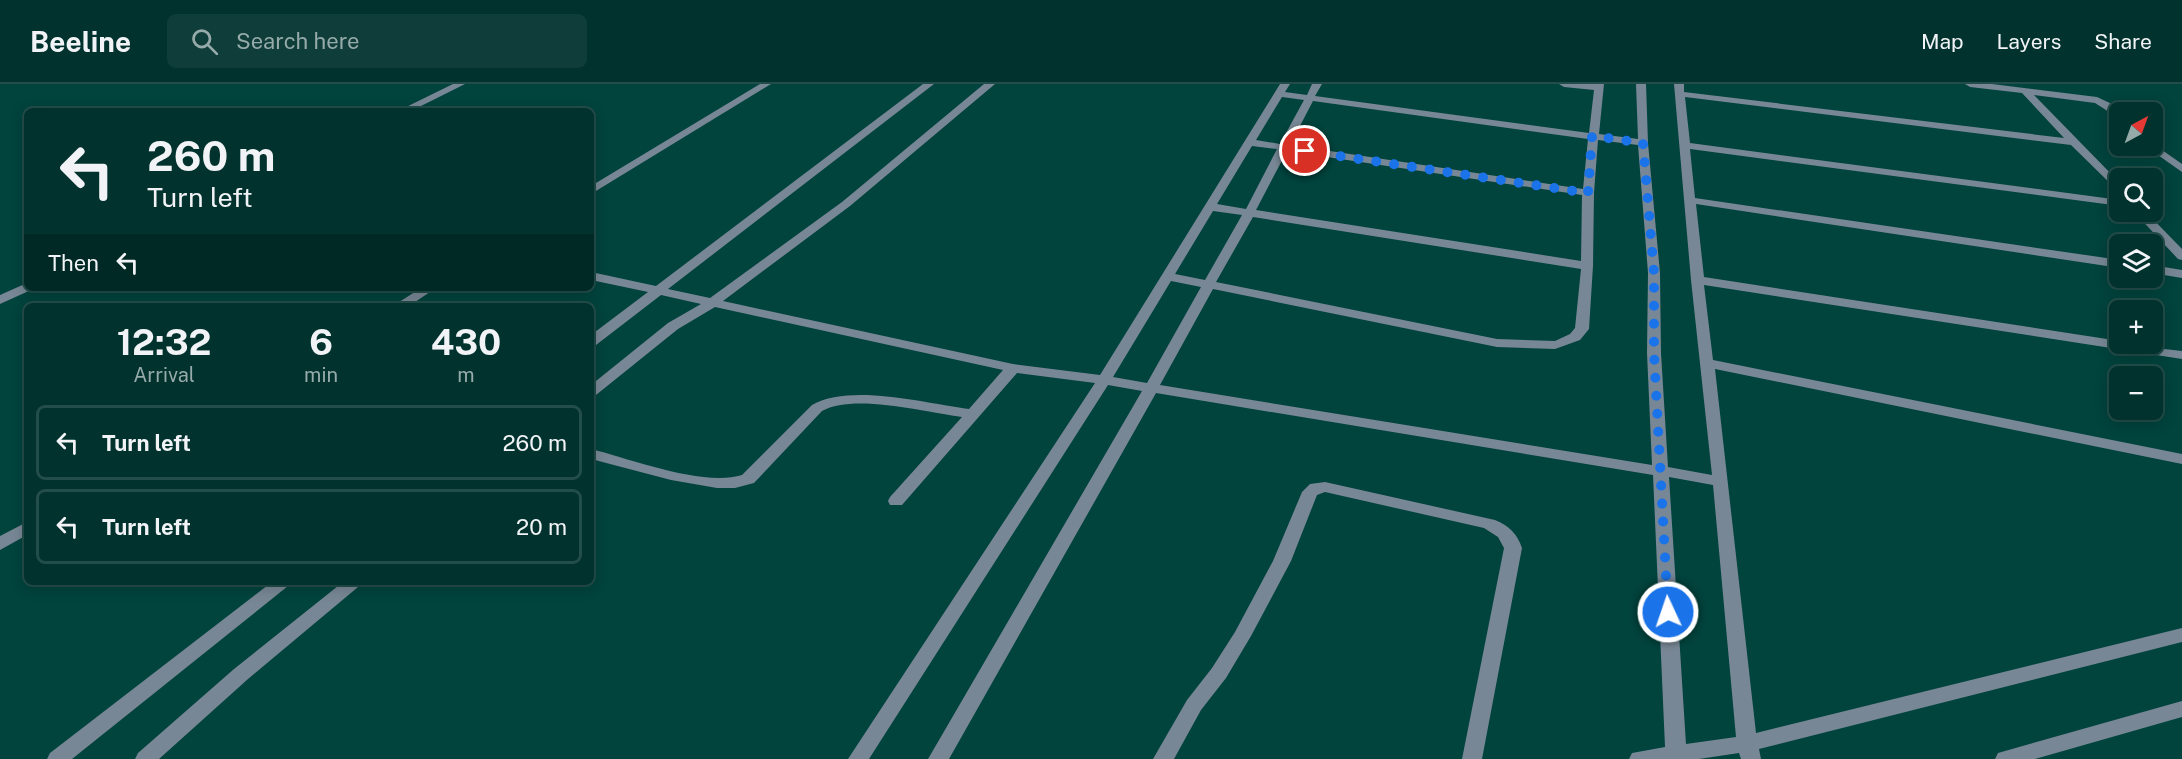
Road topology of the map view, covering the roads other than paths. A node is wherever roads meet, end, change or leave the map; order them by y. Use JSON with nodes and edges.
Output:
{"nodes":[{"id":1,"x":460,"y":84,"type":"edge"},
{"id":2,"x":766,"y":84,"type":"edge"},
{"id":3,"x":929,"y":84,"type":"edge"},
{"id":4,"x":990,"y":84,"type":"edge"},
{"id":5,"x":1317,"y":84,"type":"edge"},
{"id":6,"x":1564,"y":84,"type":"edge"},
{"id":7,"x":1641,"y":84,"type":"edge"},
{"id":8,"x":1970,"y":84,"type":"edge"},
{"id":9,"x":1599,"y":86,"type":"edge"},
{"id":10,"x":1282,"y":89,"type":"edge"},
{"id":11,"x":1680,"y":89,"type":"edge"},
{"id":12,"x":2024,"y":90,"type":"junction"},
{"id":13,"x":1308,"y":98,"type":"junction"},
{"id":14,"x":2109,"y":106,"type":"edge"},
{"id":15,"x":409,"y":108,"type":"edge"},
{"id":16,"x":1592,"y":136,"type":"junction"},
{"id":17,"x":1248,"y":142,"type":"junction"},
{"id":18,"x":2073,"y":142,"type":"junction"},
{"id":19,"x":1643,"y":143,"type":"junction"},
{"id":20,"x":1685,"y":145,"type":"junction"},
{"id":21,"x":1282,"y":147,"type":"junction"},
{"id":22,"x":2163,"y":154,"type":"edge"},
{"id":23,"x":2182,"y":169,"type":"edge"},
{"id":24,"x":2109,"y":179,"type":"edge"},
{"id":25,"x":594,"y":188,"type":"edge"},
{"id":26,"x":1588,"y":193,"type":"junction"},
{"id":27,"x":1689,"y":200,"type":"junction"},
{"id":28,"x":2109,"y":202,"type":"edge"},
{"id":29,"x":1212,"y":207,"type":"junction"},
{"id":30,"x":1249,"y":213,"type":"junction"},
{"id":31,"x":2150,"y":222,"type":"edge"},
{"id":32,"x":2182,"y":256,"type":"edge"},
{"id":33,"x":2109,"y":262,"type":"edge"},
{"id":34,"x":1587,"y":266,"type":"junction"},
{"id":35,"x":2163,"y":271,"type":"edge"},
{"id":36,"x":2182,"y":274,"type":"edge"},
{"id":37,"x":1166,"y":276,"type":"junction"},
{"id":38,"x":594,"y":277,"type":"edge"},
{"id":39,"x":1697,"y":280,"type":"junction"},
{"id":40,"x":1209,"y":284,"type":"junction"},
{"id":41,"x":24,"y":288,"type":"edge"},
{"id":42,"x":425,"y":291,"type":"edge"},
{"id":43,"x":658,"y":291,"type":"junction"},
{"id":44,"x":0,"y":300,"type":"edge"},
{"id":45,"x":405,"y":303,"type":"edge"},
{"id":46,"x":712,"y":303,"type":"junction"},
{"id":47,"x":594,"y":340,"type":"edge"},
{"id":48,"x":2182,"y":356,"type":"edge"},
{"id":49,"x":1707,"y":363,"type":"junction"},
{"id":50,"x":1013,"y":368,"type":"junction"},
{"id":51,"x":1104,"y":380,"type":"junction"},
{"id":52,"x":1151,"y":388,"type":"junction"},
{"id":53,"x":594,"y":390,"type":"edge"},
{"id":54,"x":973,"y":414,"type":"junction"},
{"id":55,"x":594,"y":455,"type":"edge"},
{"id":56,"x":2182,"y":459,"type":"edge"},
{"id":57,"x":1661,"y":470,"type":"junction"},
{"id":58,"x":1721,"y":481,"type":"junction"},
{"id":59,"x":896,"y":501,"type":"dead end"},
{"id":60,"x":24,"y":530,"type":"edge"},
{"id":61,"x":0,"y":544,"type":"edge"},
{"id":62,"x":280,"y":585,"type":"edge"},
{"id":63,"x":351,"y":585,"type":"edge"},
{"id":64,"x":2182,"y":635,"type":"edge"},
{"id":65,"x":2182,"y":709,"type":"edge"},
{"id":66,"x":1749,"y":752,"type":"edge"},
{"id":67,"x":1676,"y":754,"type":"junction"},
{"id":68,"x":57,"y":759,"type":"edge"},
{"id":69,"x":145,"y":759,"type":"edge"},
{"id":70,"x":858,"y":759,"type":"edge"},
{"id":71,"x":938,"y":759,"type":"edge"},
{"id":72,"x":1163,"y":759,"type":"edge"},
{"id":73,"x":1472,"y":759,"type":"edge"},
{"id":74,"x":1639,"y":759,"type":"edge"},
{"id":75,"x":2005,"y":759,"type":"edge"}],
"edges":[{"from":1,"to":15,"type":"street"},
{"from":2,"to":25,"type":"street"},
{"from":3,"to":43,"type":"street"},
{"from":4,"to":46,"type":"street"},
{"from":5,"to":13,"type":"street"},
{"from":6,"to":9,"type":"street"},
{"from":7,"to":19,"type":"street"},
{"from":8,"to":12,"type":"street"},
{"from":9,"to":16,"type":"street"},
{"from":10,"to":13,"type":"street"},
{"from":10,"to":17,"type":"street"},
{"from":11,"to":18,"type":"street"},
{"from":11,"to":20,"type":"street"},
{"from":12,"to":14,"type":"street"},
{"from":12,"to":18,"type":"street"},
{"from":13,"to":16,"type":"street"},
{"from":13,"to":21,"type":"street"},
{"from":16,"to":19,"type":"street"},
{"from":16,"to":26,"type":"street"},
{"from":17,"to":21,"type":"street"},
{"from":17,"to":29,"type":"street"},
{"from":18,"to":24,"type":"street"},
{"from":19,"to":57,"type":"street"},
{"from":20,"to":27,"type":"street"},
{"from":20,"to":28,"type":"street"},
{"from":21,"to":26,"type":"street"},
{"from":21,"to":30,"type":"street"},
{"from":22,"to":23,"type":"street"},
{"from":26,"to":34,"type":"street"},
{"from":27,"to":33,"type":"street"},
{"from":27,"to":39,"type":"street"},
{"from":29,"to":30,"type":"street"},
{"from":29,"to":37,"type":"street"},
{"from":30,"to":34,"type":"street"},
{"from":30,"to":40,"type":"street"},
{"from":31,"to":32,"type":"street"},
{"from":34,"to":40,"type":"street"},
{"from":35,"to":36,"type":"street"},
{"from":37,"to":40,"type":"street"},
{"from":37,"to":51,"type":"street"},
{"from":38,"to":43,"type":"street"},
{"from":39,"to":48,"type":"street"},
{"from":39,"to":49,"type":"street"},
{"from":40,"to":52,"type":"street"},
{"from":41,"to":44,"type":"street"},
{"from":42,"to":45,"type":"street"},
{"from":43,"to":46,"type":"street"},
{"from":43,"to":47,"type":"street"},
{"from":46,"to":50,"type":"street"},
{"from":46,"to":53,"type":"street"},
{"from":49,"to":56,"type":"street"},
{"from":49,"to":58,"type":"street"},
{"from":50,"to":51,"type":"street"},
{"from":50,"to":54,"type":"street"},
{"from":51,"to":52,"type":"street"},
{"from":51,"to":70,"type":"street"},
{"from":52,"to":57,"type":"street"},
{"from":52,"to":71,"type":"street"},
{"from":54,"to":55,"type":"street"},
{"from":54,"to":59,"type":"street"},
{"from":57,"to":58,"type":"street"},
{"from":57,"to":67,"type":"street"},
{"from":58,"to":66,"type":"street"},
{"from":60,"to":61,"type":"street"},
{"from":62,"to":68,"type":"street"},
{"from":63,"to":69,"type":"street"},
{"from":64,"to":66,"type":"street"},
{"from":65,"to":75,"type":"street"},
{"from":66,"to":67,"type":"street"},
{"from":67,"to":74,"type":"street"},
{"from":72,"to":73,"type":"street"}]}
